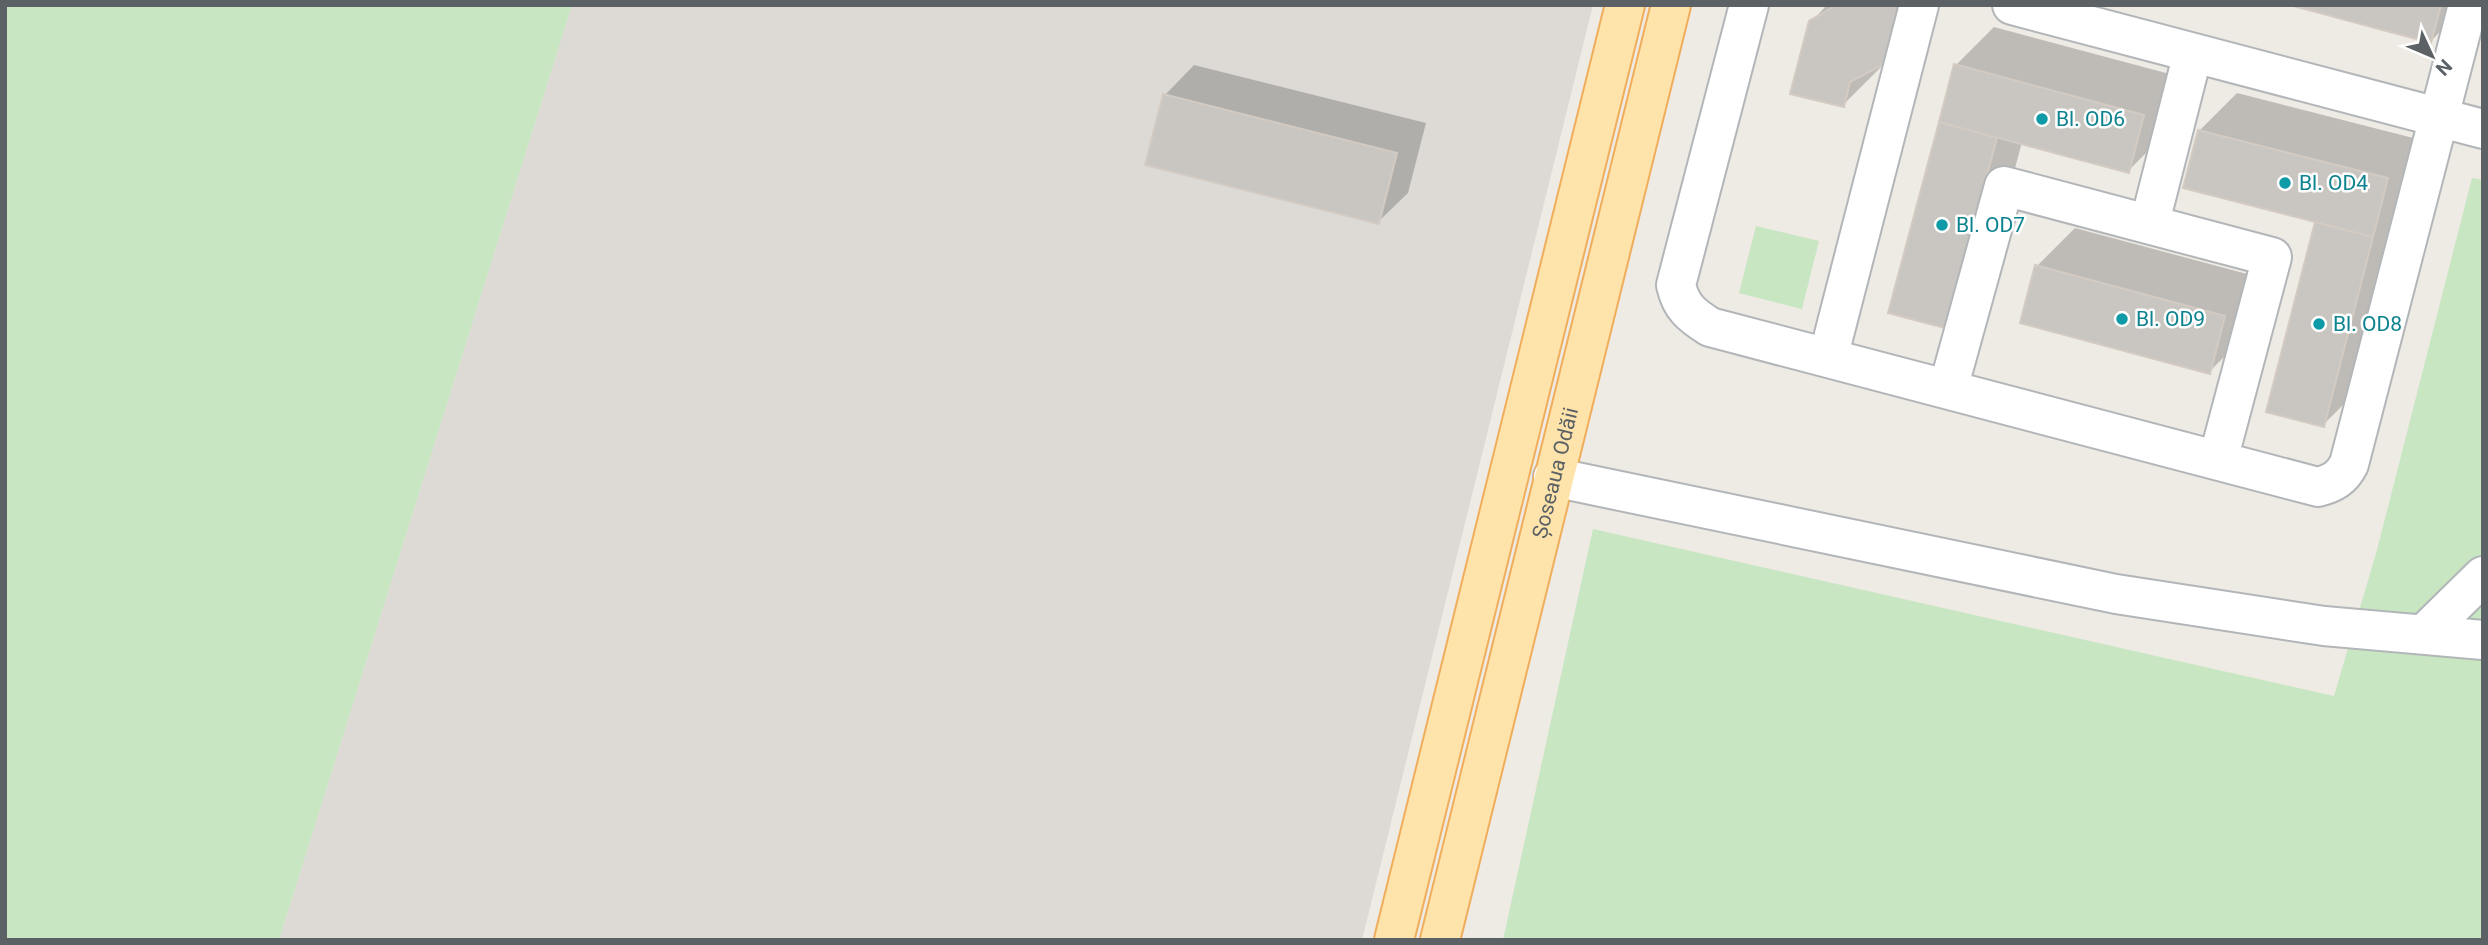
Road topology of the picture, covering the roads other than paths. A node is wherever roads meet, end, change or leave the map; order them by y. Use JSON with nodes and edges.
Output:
{"nodes":[{"id":1,"x":1625,"y":5,"type":"edge"},
{"id":2,"x":1671,"y":5,"type":"edge"},
{"id":3,"x":1749,"y":5,"type":"edge"},
{"id":4,"x":1919,"y":5,"type":"edge"},
{"id":5,"x":2012,"y":5,"type":"edge"},
{"id":6,"x":2468,"y":5,"type":"edge"},
{"id":7,"x":2193,"y":53,"type":"junction"},
{"id":8,"x":2438,"y":117,"type":"junction"},
{"id":9,"x":2483,"y":129,"type":"edge"},
{"id":10,"x":2150,"y":222,"type":"junction"},
{"id":11,"x":1828,"y":358,"type":"junction"},
{"id":12,"x":1948,"y":389,"type":"junction"},
{"id":13,"x":2218,"y":460,"type":"junction"},
{"id":14,"x":1553,"y":477,"type":"junction"},
{"id":15,"x":2483,"y":576,"type":"edge"},
{"id":16,"x":2425,"y":633,"type":"junction"},
{"id":17,"x":2483,"y":640,"type":"edge"},
{"id":18,"x":1394,"y":940,"type":"edge"},
{"id":19,"x":1440,"y":940,"type":"edge"}],
"edges":[{"from":1,"to":18,"type":"main road","name":"Șoseaua Odăii"},
{"from":2,"to":14,"type":"main road","name":"Șoseaua Odăii"},
{"from":3,"to":11,"type":"street"},
{"from":4,"to":11,"type":"street"},
{"from":5,"to":7,"type":"street"},
{"from":6,"to":8,"type":"street"},
{"from":7,"to":8,"type":"street"},
{"from":7,"to":10,"type":"street"},
{"from":8,"to":9,"type":"street"},
{"from":8,"to":13,"type":"street"},
{"from":10,"to":12,"type":"street"},
{"from":10,"to":13,"type":"street"},
{"from":11,"to":12,"type":"street"},
{"from":12,"to":13,"type":"street"},
{"from":14,"to":16,"type":"street"},
{"from":14,"to":19,"type":"main road","name":"Șoseaua Odăii"},
{"from":15,"to":16,"type":"street"},
{"from":16,"to":17,"type":"street"}]}
